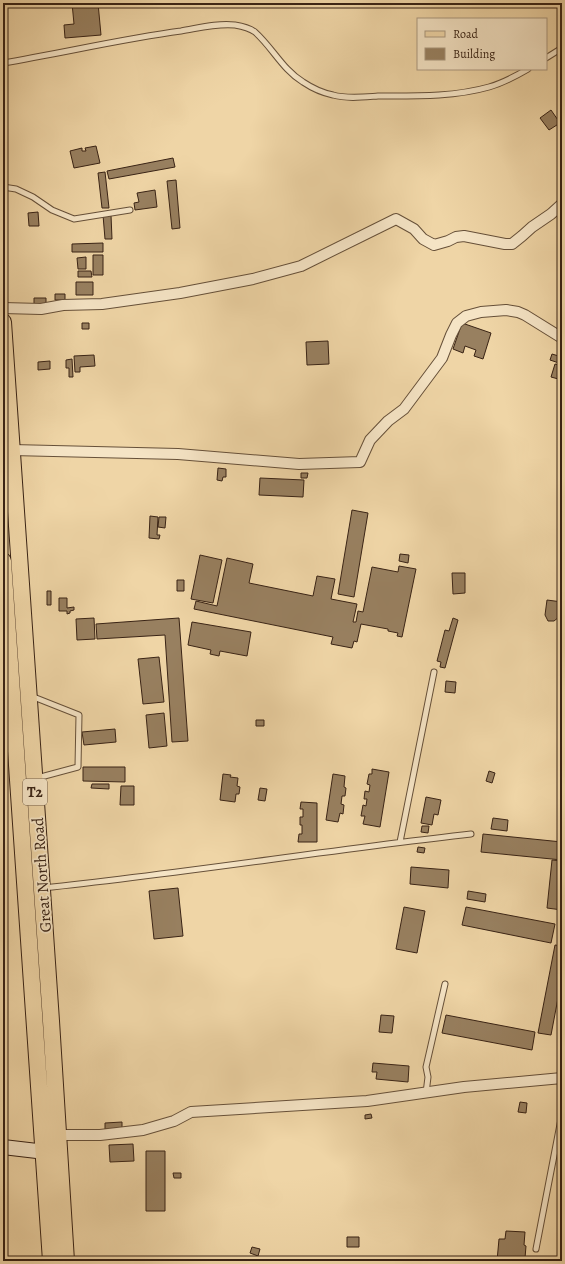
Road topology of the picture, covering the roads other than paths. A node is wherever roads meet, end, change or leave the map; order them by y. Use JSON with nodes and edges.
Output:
{"nodes":[{"id":1,"x":562,"y":48,"type":"edge"},
{"id":2,"x":547,"y":57,"type":"edge"},
{"id":3,"x":3,"y":63,"type":"edge"},
{"id":4,"x":526,"y":70,"type":"edge"},
{"id":5,"x":3,"y":187,"type":"edge"},
{"id":6,"x":562,"y":204,"type":"edge"},
{"id":7,"x":130,"y":210,"type":"dead end"},
{"id":8,"x":3,"y":308,"type":"edge"},
{"id":9,"x":3,"y":322,"type":"edge"},
{"id":10,"x":562,"y":338,"type":"edge"},
{"id":11,"x":12,"y":450,"type":"junction"},
{"id":12,"x":9,"y":569,"type":"edge"},
{"id":13,"x":434,"y":672,"type":"dead end"},
{"id":14,"x":16,"y":678,"type":"edge"},
{"id":15,"x":34,"y":779,"type":"junction"},
{"id":16,"x":471,"y":834,"type":"dead end"},
{"id":17,"x":400,"y":842,"type":"junction"},
{"id":18,"x":42,"y":888,"type":"junction"},
{"id":19,"x":445,"y":984,"type":"dead end"},
{"id":20,"x":562,"y":1078,"type":"edge"},
{"id":21,"x":426,"y":1093,"type":"junction"},
{"id":22,"x":562,"y":1114,"type":"edge"},
{"id":23,"x":58,"y":1135,"type":"junction"},
{"id":24,"x":3,"y":1147,"type":"edge"},
{"id":25,"x":43,"y":1152,"type":"junction"},
{"id":26,"x":59,"y":1153,"type":"junction"},
{"id":27,"x":536,"y":1249,"type":"dead end"},
{"id":28,"x":51,"y":1261,"type":"edge"},
{"id":29,"x":66,"y":1261,"type":"edge"}],
"edges":[{"from":1,"to":2,"type":"lane"},
{"from":3,"to":4,"type":"lane"},
{"from":5,"to":7,"type":"lane"},
{"from":6,"to":8,"type":"street"},
{"from":9,"to":11,"type":"main road","name":"Great North Road","number":"T2"},
{"from":10,"to":11,"type":"street"},
{"from":11,"to":12,"type":"main road","name":"Great North Road","number":"T2"},
{"from":12,"to":14,"type":"main road","name":"Great North Road","number":"T2"},
{"from":12,"to":14,"type":"main road","name":"Great North Road","number":"T2"},
{"from":13,"to":17,"type":"lane"},
{"from":14,"to":15,"type":"main road","name":"Great North Road","number":"T2"},
{"from":14,"to":15,"type":"lane"},
{"from":14,"to":25,"type":"main road","name":"Great North Road","number":"T2"},
{"from":15,"to":18,"type":"main road","name":"Great North Road","number":"T2"},
{"from":16,"to":17,"type":"lane"},
{"from":17,"to":18,"type":"lane"},
{"from":18,"to":23,"type":"main road","name":"Great North Road","number":"T2"},
{"from":19,"to":21,"type":"lane"},
{"from":20,"to":21,"type":"street"},
{"from":21,"to":23,"type":"street"},
{"from":22,"to":27,"type":"lane"},
{"from":23,"to":26,"type":"main road","name":"Great North Road","number":"T2"},
{"from":24,"to":25,"type":"street"},
{"from":25,"to":26,"type":"street"},
{"from":25,"to":28,"type":"main road","name":"Great North Road","number":"T2"},
{"from":26,"to":29,"type":"main road","name":"Great North Road","number":"T2"}]}
